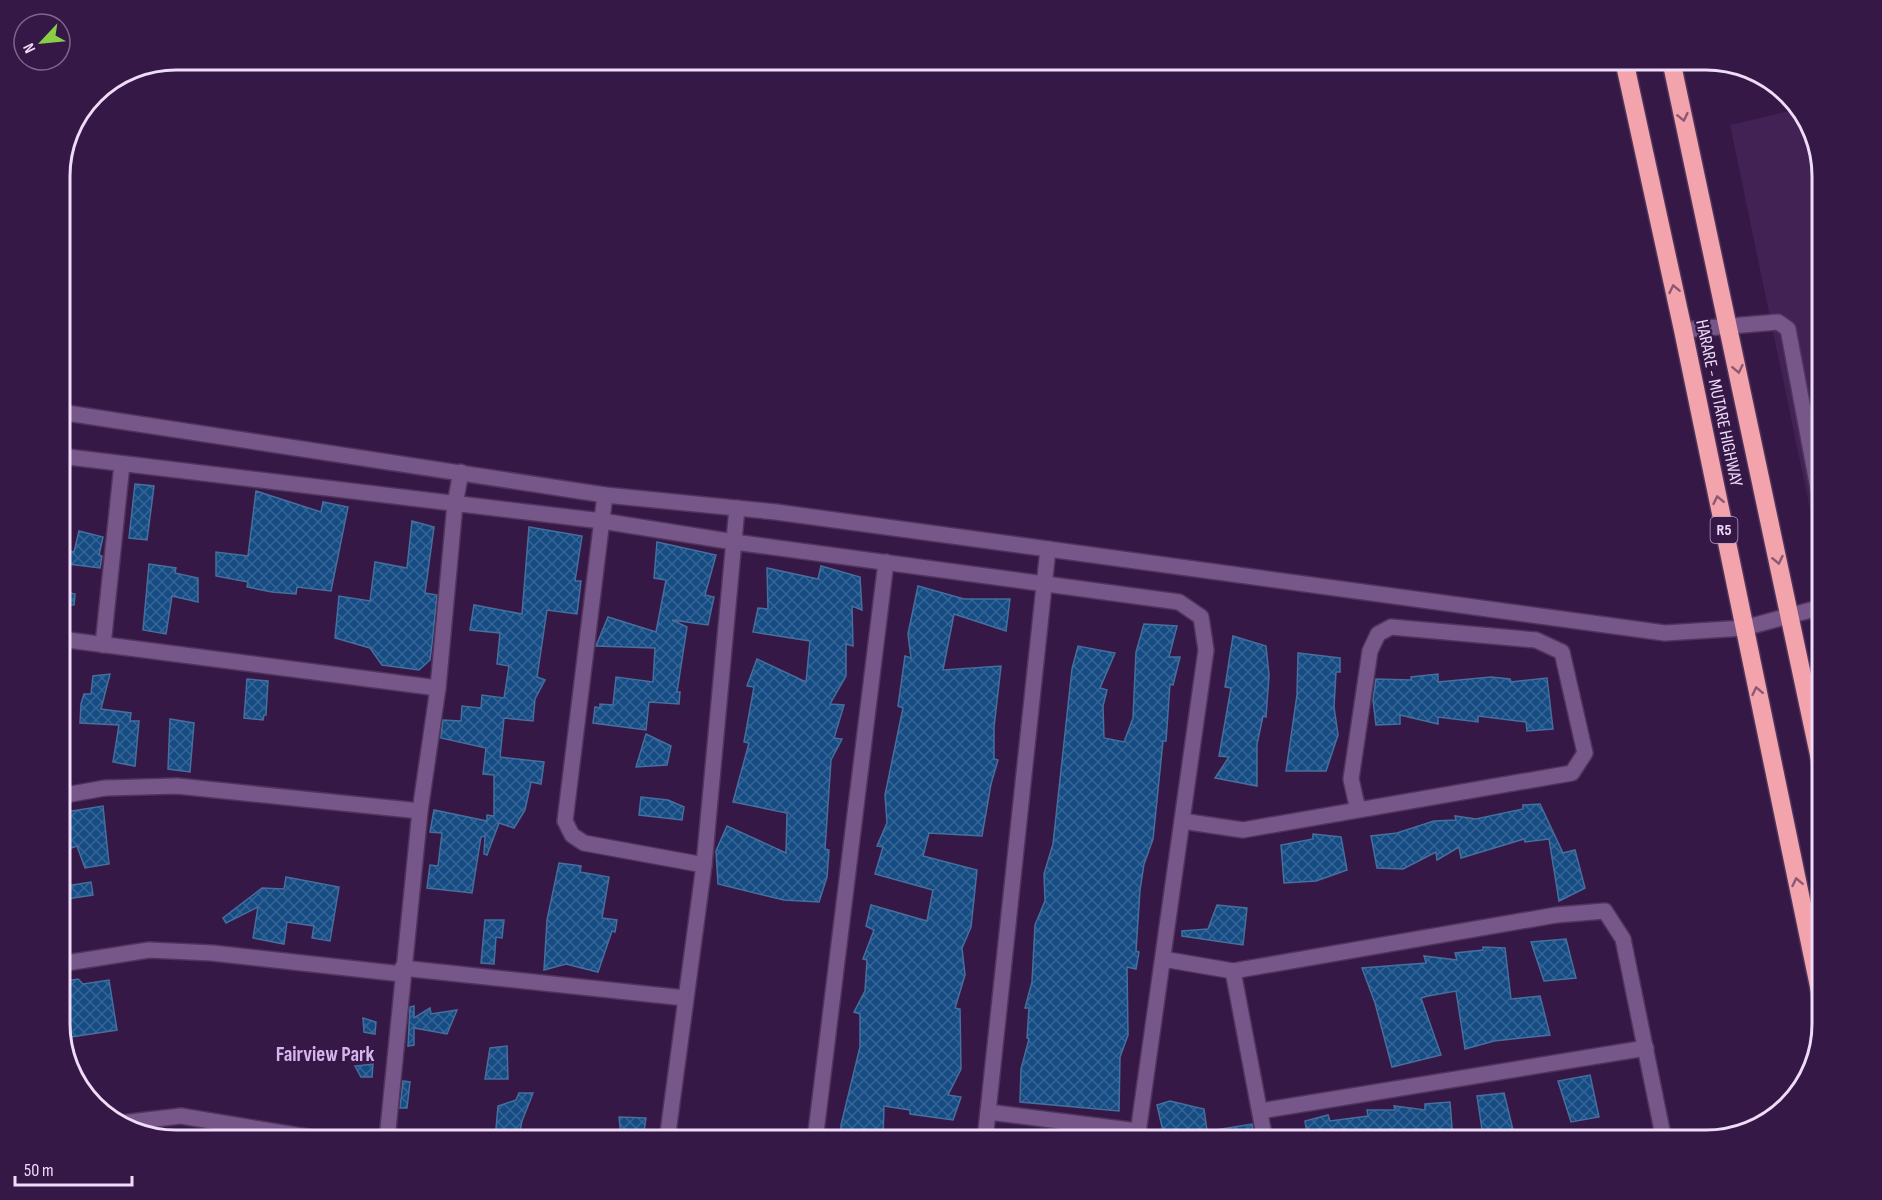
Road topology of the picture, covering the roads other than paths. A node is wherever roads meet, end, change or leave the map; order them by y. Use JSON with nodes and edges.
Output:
{"nodes":[{"id":1,"x":1626,"y":70,"type":"edge"},
{"id":2,"x":1673,"y":70,"type":"edge"},
{"id":3,"x":1729,"y":326,"type":"junction"},
{"id":4,"x":1683,"y":330,"type":"junction"},
{"id":5,"x":71,"y":414,"type":"edge"},
{"id":6,"x":71,"y":457,"type":"edge"},
{"id":7,"x":1812,"y":457,"type":"edge"},
{"id":8,"x":122,"y":464,"type":"junction"},
{"id":9,"x":461,"y":472,"type":"junction"},
{"id":10,"x":605,"y":495,"type":"junction"},
{"id":11,"x":455,"y":504,"type":"junction"},
{"id":12,"x":737,"y":507,"type":"junction"},
{"id":13,"x":602,"y":521,"type":"junction"},
{"id":14,"x":734,"y":542,"type":"junction"},
{"id":15,"x":1048,"y":549,"type":"junction"},
{"id":16,"x":886,"y":562,"type":"junction"},
{"id":17,"x":1044,"y":584,"type":"junction"},
{"id":18,"x":1812,"y":610,"type":"edge"},
{"id":19,"x":1790,"y":615,"type":"junction"},
{"id":20,"x":1744,"y":628,"type":"junction"},
{"id":21,"x":71,"y":641,"type":"edge"},
{"id":22,"x":103,"y":645,"type":"junction"},
{"id":23,"x":438,"y":688,"type":"junction"},
{"id":24,"x":1812,"y":721,"type":"edge"},
{"id":25,"x":71,"y":794,"type":"edge"},
{"id":26,"x":1358,"y":810,"type":"junction"},
{"id":27,"x":420,"y":811,"type":"junction"},
{"id":28,"x":1182,"y":821,"type":"junction"},
{"id":29,"x":704,"y":865,"type":"junction"},
{"id":30,"x":1812,"y":953,"type":"edge"},
{"id":31,"x":1162,"y":959,"type":"junction"},
{"id":32,"x":71,"y":962,"type":"edge"},
{"id":33,"x":402,"y":971,"type":"junction"},
{"id":34,"x":1233,"y":971,"type":"junction"},
{"id":35,"x":686,"y":998,"type":"junction"},
{"id":36,"x":1646,"y":1048,"type":"junction"},
{"id":37,"x":1260,"y":1111,"type":"junction"},
{"id":38,"x":988,"y":1112,"type":"junction"},
{"id":39,"x":138,"y":1122,"type":"edge"},
{"id":40,"x":266,"y":1130,"type":"edge"},
{"id":41,"x":388,"y":1130,"type":"edge"},
{"id":42,"x":668,"y":1130,"type":"edge"},
{"id":43,"x":816,"y":1130,"type":"edge"},
{"id":44,"x":987,"y":1130,"type":"edge"},
{"id":45,"x":1100,"y":1130,"type":"edge"},
{"id":46,"x":1139,"y":1130,"type":"edge"},
{"id":47,"x":1263,"y":1130,"type":"edge"},
{"id":48,"x":1662,"y":1130,"type":"edge"}],
"edges":[{"from":4,"to":1,"type":"highway","name":"HARARE - MUTARE HIGHWAY","number":"R5","one_way":true},
{"from":2,"to":3,"type":"highway","name":"HARARE - MUTARE HIGHWAY","one_way":true},
{"from":3,"to":4,"type":"street"},
{"from":3,"to":7,"type":"street"},
{"from":3,"to":19,"type":"highway","name":"HARARE - MUTARE HIGHWAY","one_way":true},
{"from":20,"to":4,"type":"highway","name":"HARARE - MUTARE HIGHWAY","number":"R5","one_way":true},
{"from":5,"to":9,"type":"street"},
{"from":6,"to":8,"type":"street"},
{"from":8,"to":11,"type":"street"},
{"from":8,"to":22,"type":"street"},
{"from":9,"to":10,"type":"street"},
{"from":9,"to":11,"type":"street"},
{"from":10,"to":12,"type":"street"},
{"from":10,"to":13,"type":"street"},
{"from":11,"to":13,"type":"street"},
{"from":11,"to":23,"type":"street"},
{"from":12,"to":14,"type":"street"},
{"from":12,"to":15,"type":"street"},
{"from":13,"to":14,"type":"street"},
{"from":13,"to":29,"type":"street"},
{"from":14,"to":16,"type":"street"},
{"from":14,"to":29,"type":"street"},
{"from":15,"to":17,"type":"street"},
{"from":15,"to":20,"type":"street"},
{"from":16,"to":17,"type":"street"},
{"from":16,"to":43,"type":"street"},
{"from":17,"to":28,"type":"street"},
{"from":17,"to":38,"type":"street"},
{"from":18,"to":19,"type":"street"},
{"from":19,"to":20,"type":"street"},
{"from":19,"to":24,"type":"highway","name":"HARARE - MUTARE HIGHWAY"},
{"from":30,"to":20,"type":"highway","name":"HARARE - MUTARE HIGHWAY","number":"R5","one_way":true},
{"from":21,"to":22,"type":"street"},
{"from":22,"to":23,"type":"street"},
{"from":23,"to":27,"type":"street"},
{"from":25,"to":27,"type":"street"},
{"from":26,"to":26,"type":"street"},
{"from":26,"to":28,"type":"street"},
{"from":27,"to":33,"type":"street"},
{"from":28,"to":31,"type":"street"},
{"from":29,"to":35,"type":"street"},
{"from":31,"to":34,"type":"street"},
{"from":31,"to":46,"type":"street"},
{"from":32,"to":33,"type":"street"},
{"from":33,"to":35,"type":"street"},
{"from":33,"to":41,"type":"street"},
{"from":34,"to":36,"type":"street"},
{"from":34,"to":37,"type":"street"},
{"from":35,"to":42,"type":"street"},
{"from":36,"to":37,"type":"street"},
{"from":36,"to":48,"type":"street"},
{"from":37,"to":47,"type":"street"},
{"from":38,"to":44,"type":"street"},
{"from":38,"to":45,"type":"street"},
{"from":39,"to":40,"type":"street"}]}
